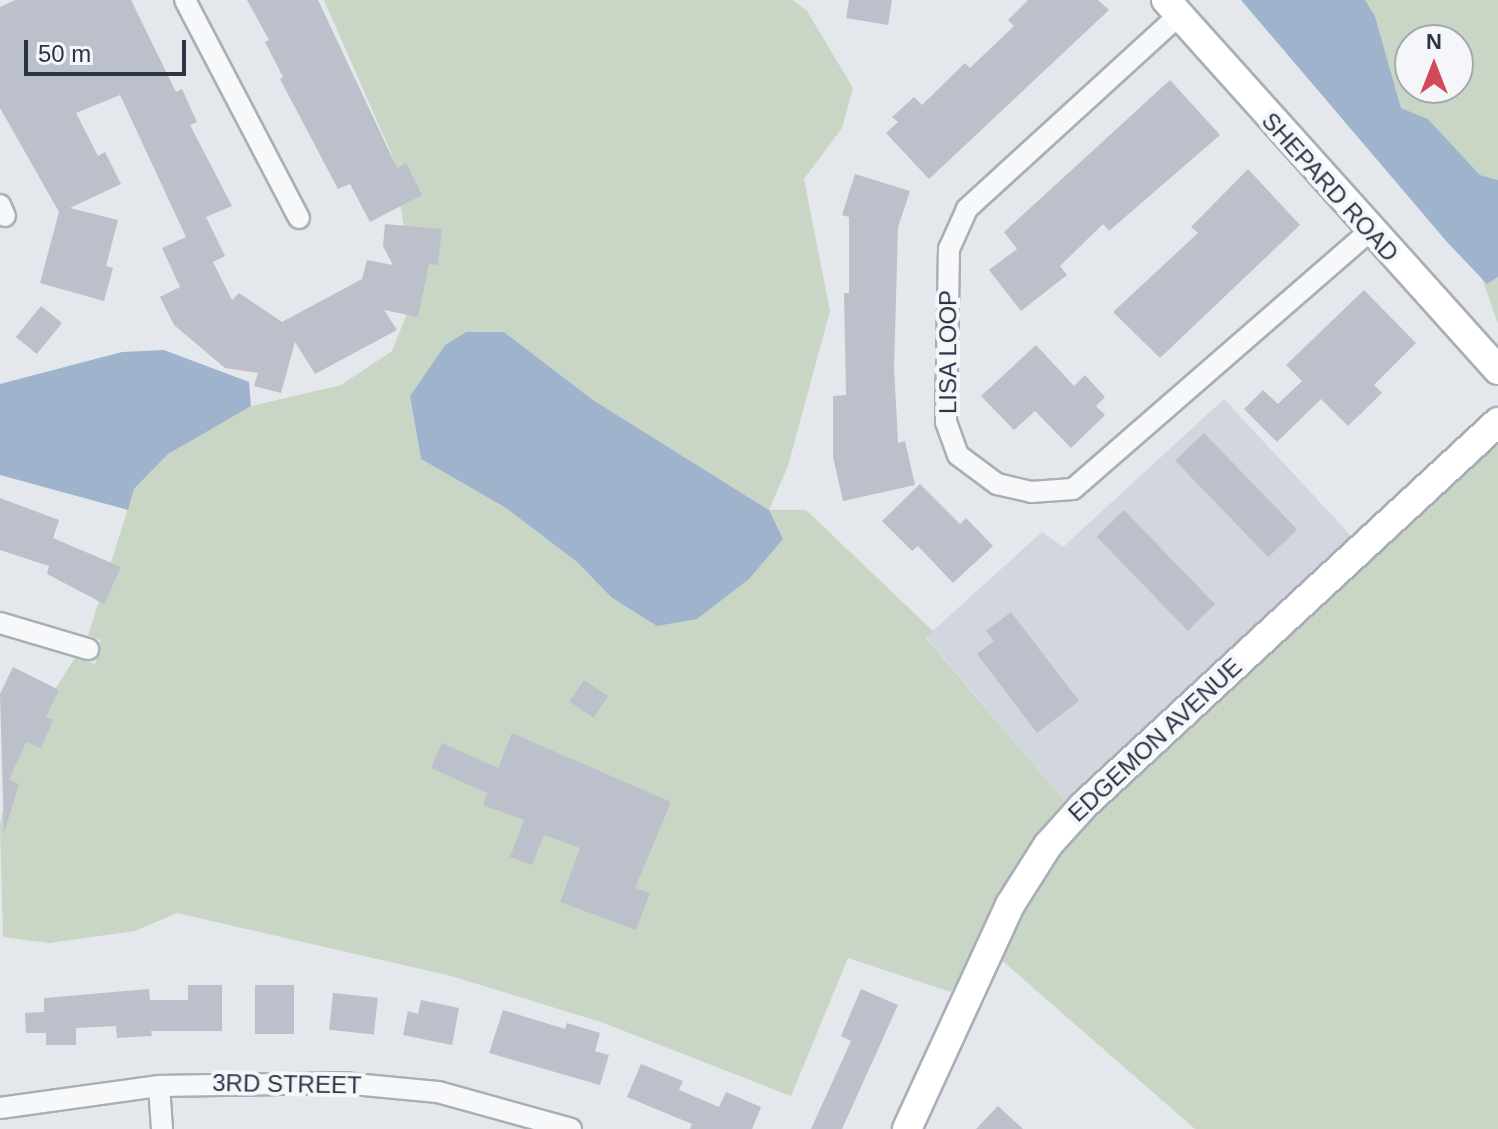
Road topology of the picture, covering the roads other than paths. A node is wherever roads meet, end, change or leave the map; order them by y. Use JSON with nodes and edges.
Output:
{"nodes":[{"id":1,"x":185,"y":0,"type":"edge"},
{"id":2,"x":1171,"y":9,"type":"edge"},
{"id":3,"x":299,"y":218,"type":"dead end"},
{"id":4,"x":1370,"y":231,"type":"junction"},
{"id":5,"x":1498,"y":370,"type":"edge"},
{"id":6,"x":1498,"y":422,"type":"edge"},
{"id":7,"x":0,"y":623,"type":"edge"},
{"id":8,"x":88,"y":649,"type":"dead end"},
{"id":9,"x":159,"y":1086,"type":"junction"},
{"id":10,"x":0,"y":1108,"type":"edge"},
{"id":11,"x":162,"y":1129,"type":"edge"},
{"id":12,"x":571,"y":1129,"type":"edge"},
{"id":13,"x":907,"y":1129,"type":"edge"}],
"edges":[{"from":1,"to":3,"type":"street"},
{"from":2,"to":4,"type":"street","name":"SHEPARD ROAD"},
{"from":2,"to":4,"type":"street","name":"LISA LOOP"},
{"from":4,"to":5,"type":"street","name":"SHEPARD ROAD"},
{"from":6,"to":13,"type":"street","name":"EDGEMON AVENUE"},
{"from":7,"to":8,"type":"street"},
{"from":9,"to":10,"type":"street","name":"3RD STREET"},
{"from":9,"to":11,"type":"street"},
{"from":9,"to":12,"type":"street","name":"3RD STREET"}]}
